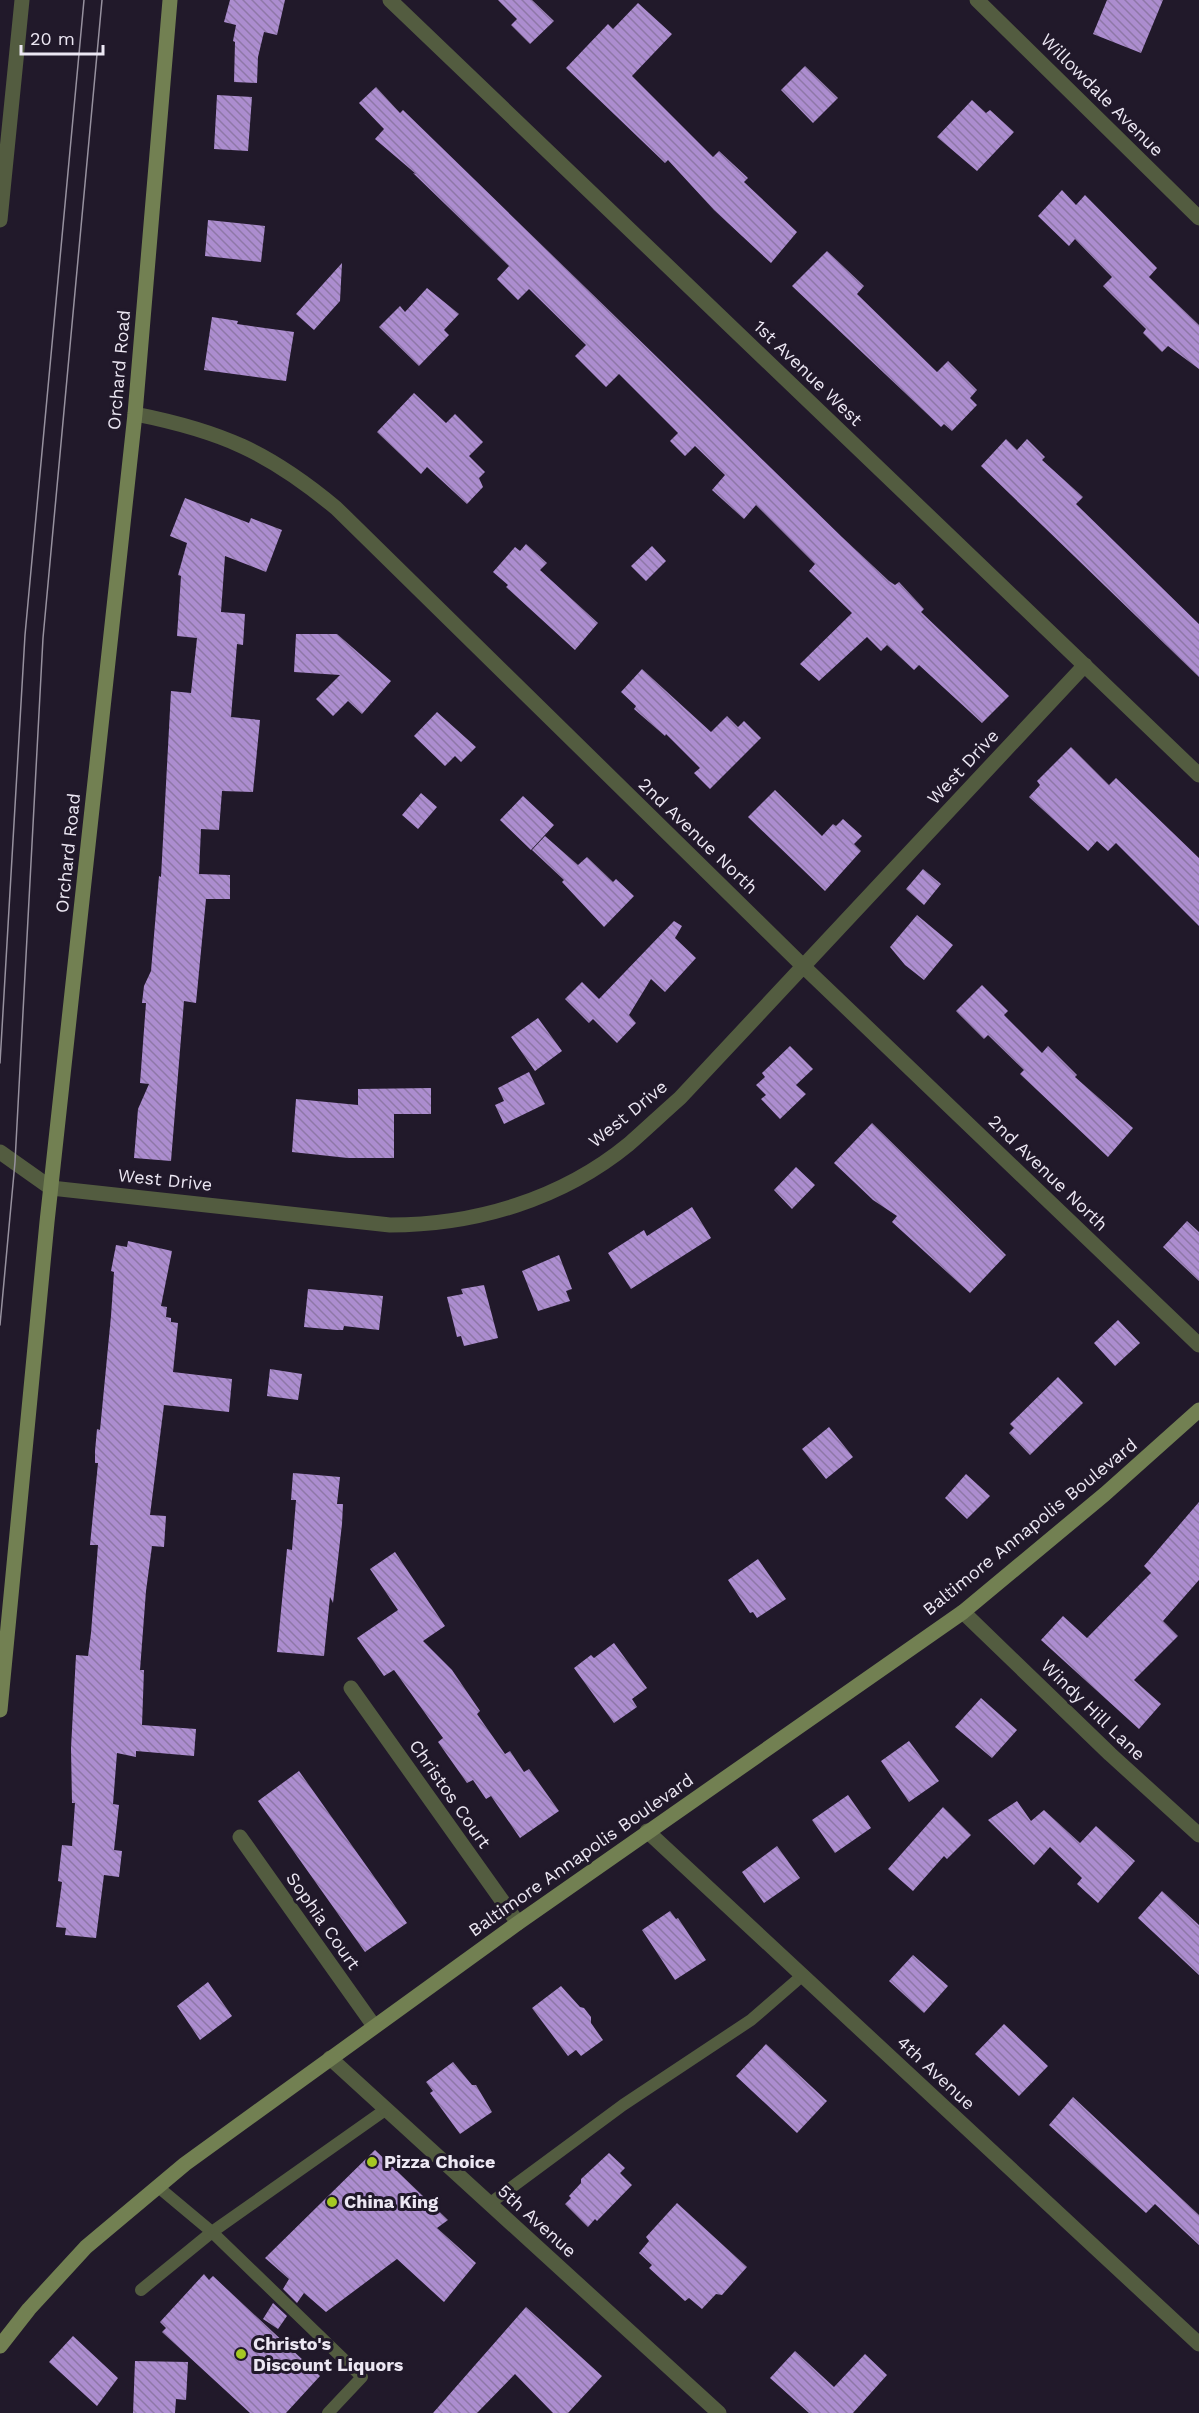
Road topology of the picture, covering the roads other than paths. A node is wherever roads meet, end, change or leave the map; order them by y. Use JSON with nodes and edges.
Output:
{"nodes":[{"id":1,"x":22,"y":0,"type":"edge"},
{"id":2,"x":170,"y":0,"type":"edge"},
{"id":3,"x":390,"y":0,"type":"edge"},
{"id":4,"x":977,"y":0,"type":"edge"},
{"id":5,"x":1199,"y":218,"type":"edge"},
{"id":6,"x":0,"y":220,"type":"edge"},
{"id":7,"x":135,"y":414,"type":"junction"},
{"id":8,"x":1085,"y":665,"type":"junction"},
{"id":9,"x":1199,"y":775,"type":"edge"},
{"id":10,"x":803,"y":966,"type":"junction"},
{"id":11,"x":0,"y":1152,"type":"edge"},
{"id":12,"x":51,"y":1188,"type":"junction"},
{"id":13,"x":1199,"y":1345,"type":"edge"},
{"id":14,"x":1199,"y":1410,"type":"edge"},
{"id":15,"x":963,"y":1612,"type":"junction"},
{"id":16,"x":351,"y":1688,"type":"dead end"},
{"id":17,"x":0,"y":1710,"type":"edge"},
{"id":18,"x":647,"y":1831,"type":"junction"},
{"id":19,"x":1199,"y":1835,"type":"edge"},
{"id":20,"x":240,"y":1837,"type":"dead end"},
{"id":21,"x":518,"y":1923,"type":"junction"},
{"id":22,"x":802,"y":1976,"type":"junction"},
{"id":23,"x":374,"y":2026,"type":"junction"},
{"id":24,"x":330,"y":2058,"type":"junction"},
{"id":25,"x":385,"y":2110,"type":"junction"},
{"id":26,"x":157,"y":2186,"type":"junction"},
{"id":27,"x":489,"y":2204,"type":"junction"},
{"id":28,"x":212,"y":2232,"type":"junction"},
{"id":29,"x":141,"y":2290,"type":"dead end"},
{"id":30,"x":1199,"y":2344,"type":"edge"},
{"id":31,"x":0,"y":2346,"type":"edge"},
{"id":32,"x":712,"y":2411,"type":"edge"},
{"id":33,"x":328,"y":2413,"type":"edge"}],
"edges":[{"from":1,"to":6,"type":"street"},
{"from":2,"to":7,"type":"street","name":"Orchard Road"},
{"from":3,"to":8,"type":"street","name":"1st Avenue West"},
{"from":4,"to":5,"type":"street","name":"Willowdale Avenue"},
{"from":7,"to":10,"type":"street","name":"2nd Avenue North"},
{"from":7,"to":12,"type":"street","name":"Orchard Road"},
{"from":8,"to":9,"type":"street","name":"1st Avenue West"},
{"from":8,"to":10,"type":"street","name":"West Drive"},
{"from":10,"to":12,"type":"street","name":"West Drive"},
{"from":10,"to":13,"type":"street","name":"2nd Avenue North"},
{"from":11,"to":12,"type":"street","name":"West Drive"},
{"from":12,"to":17,"type":"street","name":"Orchard Road"},
{"from":14,"to":15,"type":"street","name":"Baltimore Annapolis Boulevard"},
{"from":15,"to":18,"type":"street","name":"Baltimore Annapolis Boulevard"},
{"from":15,"to":19,"type":"street","name":"Windy Hill Lane"},
{"from":16,"to":21,"type":"street","name":"Christos Court"},
{"from":18,"to":21,"type":"street","name":"Baltimore Annapolis Boulevard"},
{"from":18,"to":22,"type":"street","name":"4th Avenue"},
{"from":20,"to":23,"type":"street","name":"Sophia Court"},
{"from":21,"to":23,"type":"street","name":"Baltimore Annapolis Boulevard"},
{"from":22,"to":27,"type":"lane"},
{"from":22,"to":30,"type":"street","name":"4th Avenue"},
{"from":23,"to":24,"type":"street","name":"Baltimore Annapolis Boulevard"},
{"from":24,"to":25,"type":"street","name":"5th Avenue"},
{"from":24,"to":26,"type":"street","name":"Baltimore Annapolis Boulevard"},
{"from":25,"to":27,"type":"street","name":"5th Avenue"},
{"from":25,"to":28,"type":"lane"},
{"from":26,"to":28,"type":"lane"},
{"from":26,"to":31,"type":"street","name":"Baltimore Annapolis Boulevard"},
{"from":27,"to":32,"type":"street","name":"5th Avenue"},
{"from":28,"to":29,"type":"lane"},
{"from":28,"to":33,"type":"lane"}]}
